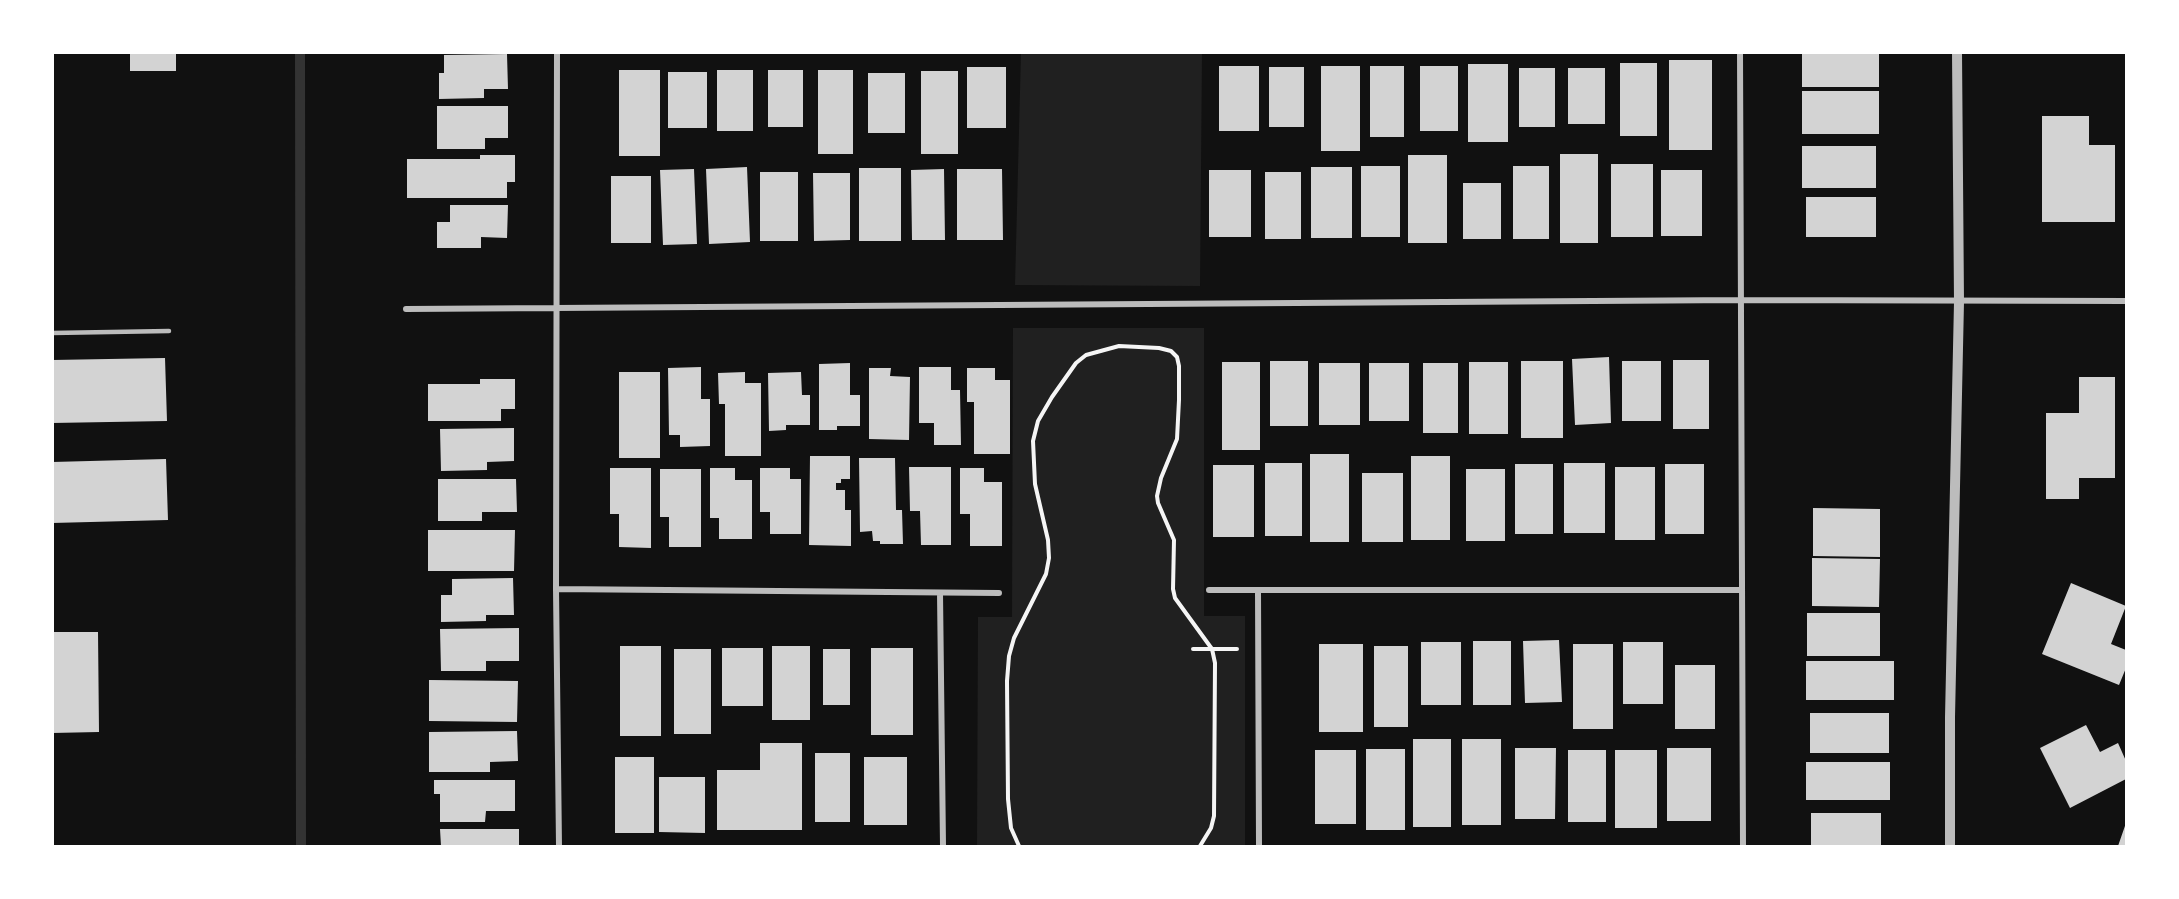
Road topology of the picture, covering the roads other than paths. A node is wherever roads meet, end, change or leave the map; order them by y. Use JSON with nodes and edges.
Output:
{"nodes":[{"id":1,"x":557,"y":52,"type":"edge"},
{"id":2,"x":1740,"y":52,"type":"edge"},
{"id":3,"x":1957,"y":52,"type":"edge"},
{"id":4,"x":1741,"y":300,"type":"junction"},
{"id":5,"x":2127,"y":301,"type":"edge"},
{"id":6,"x":1959,"y":302,"type":"junction"},
{"id":7,"x":556,"y":308,"type":"junction"},
{"id":8,"x":406,"y":309,"type":"dead end"},
{"id":9,"x":169,"y":331,"type":"dead end"},
{"id":10,"x":52,"y":333,"type":"edge"},
{"id":11,"x":556,"y":589,"type":"junction"},
{"id":12,"x":1209,"y":590,"type":"dead end"},
{"id":13,"x":1258,"y":590,"type":"junction"},
{"id":14,"x":1742,"y":590,"type":"junction"},
{"id":15,"x":940,"y":592,"type":"junction"},
{"id":16,"x":999,"y":592,"type":"dead end"},
{"id":17,"x":559,"y":846,"type":"edge"},
{"id":18,"x":943,"y":846,"type":"edge"},
{"id":19,"x":1259,"y":846,"type":"edge"},
{"id":20,"x":1743,"y":846,"type":"edge"},
{"id":21,"x":1950,"y":846,"type":"edge"}],
"edges":[{"from":1,"to":7,"type":"street"},
{"from":2,"to":4,"type":"street"},
{"from":3,"to":6,"type":"street"},
{"from":4,"to":6,"type":"street"},
{"from":4,"to":7,"type":"street"},
{"from":4,"to":14,"type":"street"},
{"from":5,"to":6,"type":"street"},
{"from":6,"to":21,"type":"street"},
{"from":7,"to":8,"type":"street"},
{"from":7,"to":11,"type":"street"},
{"from":9,"to":10,"type":"lane"},
{"from":11,"to":15,"type":"street"},
{"from":11,"to":17,"type":"street"},
{"from":12,"to":13,"type":"street"},
{"from":13,"to":14,"type":"street"},
{"from":13,"to":19,"type":"street"},
{"from":14,"to":20,"type":"street"},
{"from":15,"to":16,"type":"street"},
{"from":15,"to":18,"type":"street"}]}
